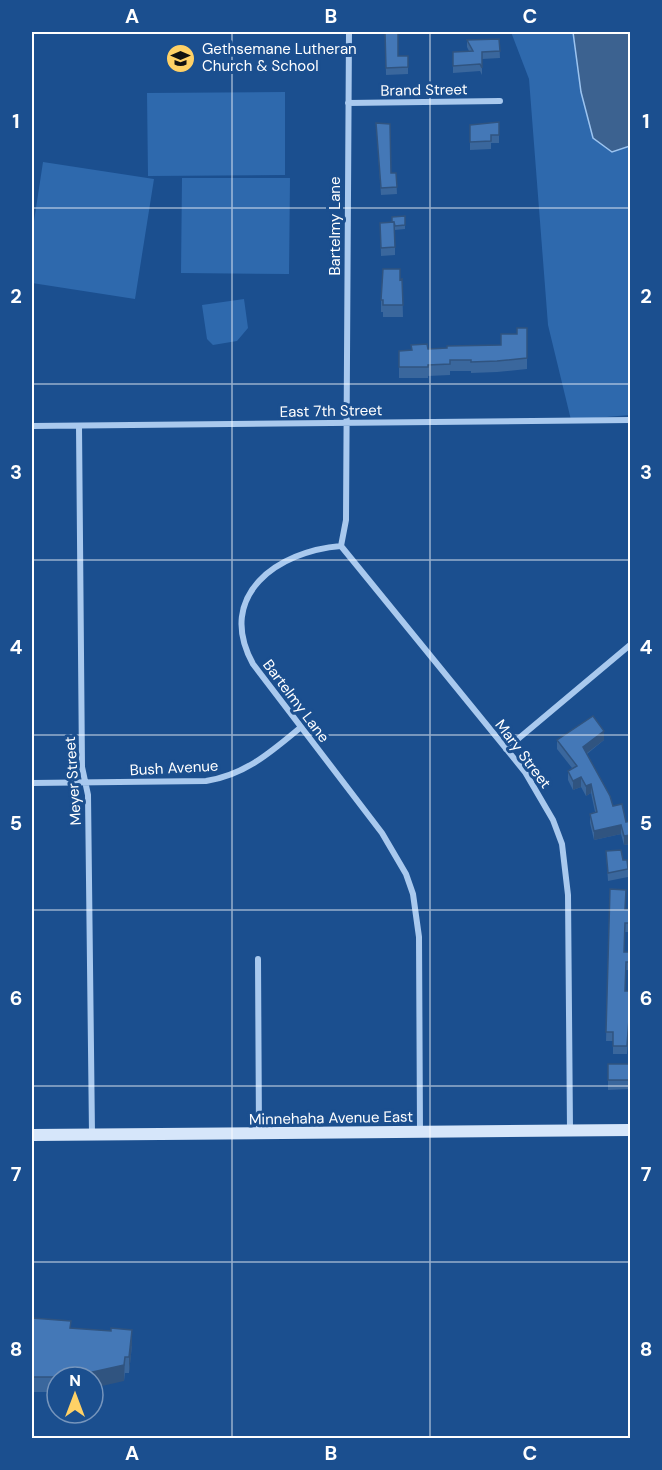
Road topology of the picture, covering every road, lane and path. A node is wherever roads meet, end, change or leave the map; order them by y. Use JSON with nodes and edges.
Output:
{"nodes":[{"id":1,"x":349,"y":32,"type":"edge"},
{"id":2,"x":500,"y":101,"type":"dead end"},
{"id":3,"x":348,"y":103,"type":"junction"},
{"id":4,"x":630,"y":420,"type":"edge"},
{"id":5,"x":346,"y":422,"type":"junction"},
{"id":6,"x":32,"y":426,"type":"edge"},
{"id":7,"x":79,"y":426,"type":"junction"},
{"id":8,"x":341,"y":546,"type":"junction"},
{"id":9,"x":630,"y":645,"type":"edge"},
{"id":10,"x":301,"y":727,"type":"junction"},
{"id":11,"x":506,"y":749,"type":"junction"},
{"id":12,"x":85,"y":782,"type":"junction"},
{"id":13,"x":32,"y":783,"type":"edge"},
{"id":14,"x":258,"y":959,"type":"dead end"},
{"id":15,"x":570,"y":1130,"type":"junction"},
{"id":16,"x":630,"y":1130,"type":"edge"},
{"id":17,"x":420,"y":1132,"type":"junction"},
{"id":18,"x":259,"y":1133,"type":"junction"},
{"id":19,"x":92,"y":1135,"type":"junction"},
{"id":20,"x":32,"y":1136,"type":"edge"}],
"edges":[{"from":1,"to":3,"type":"street","name":"Bartelmy Lane"},
{"from":2,"to":3,"type":"street","name":"Brand Street"},
{"from":3,"to":5,"type":"street","name":"Bartelmy Lane"},
{"from":4,"to":5,"type":"street","name":"East 7th Street"},
{"from":5,"to":7,"type":"street","name":"East 7th Street"},
{"from":5,"to":8,"type":"street","name":"Bartelmy Lane"},
{"from":6,"to":7,"type":"street","name":"East 7th Street"},
{"from":7,"to":12,"type":"street","name":"Meyer Street"},
{"from":8,"to":10,"type":"street","name":"Bartelmy Lane"},
{"from":8,"to":11,"type":"street","name":"Mary Street"},
{"from":9,"to":11,"type":"street"},
{"from":10,"to":12,"type":"street","name":"Bush Avenue"},
{"from":10,"to":17,"type":"street","name":"Bartelmy Lane"},
{"from":11,"to":15,"type":"street","name":"Mary Street"},
{"from":12,"to":13,"type":"street","name":"Bush Avenue"},
{"from":12,"to":19,"type":"street","name":"Meyer Street"},
{"from":14,"to":18,"type":"street"},
{"from":15,"to":16,"type":"main road","name":"Minnehaha Avenue East"},
{"from":15,"to":17,"type":"main road","name":"Minnehaha Avenue East"},
{"from":17,"to":18,"type":"main road","name":"Minnehaha Avenue East"},
{"from":18,"to":19,"type":"main road","name":"Minnehaha Avenue East"},
{"from":19,"to":20,"type":"main road","name":"Minnehaha Avenue East"}]}
